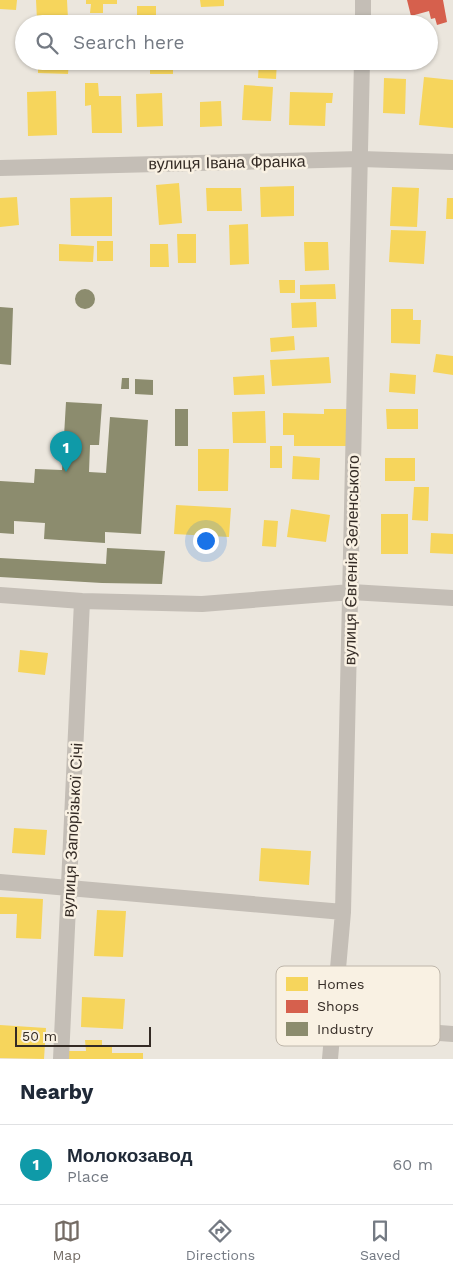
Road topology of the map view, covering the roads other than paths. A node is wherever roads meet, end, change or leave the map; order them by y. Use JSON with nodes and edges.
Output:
{"nodes":[{"id":1,"x":363,"y":0,"type":"edge"},
{"id":2,"x":363,"y":15,"type":"edge"},
{"id":3,"x":362,"y":70,"type":"edge"},
{"id":4,"x":361,"y":160,"type":"junction"},
{"id":5,"x":453,"y":162,"type":"edge"},
{"id":6,"x":0,"y":168,"type":"edge"},
{"id":7,"x":350,"y":592,"type":"junction"},
{"id":8,"x":0,"y":595,"type":"edge"},
{"id":9,"x":453,"y":598,"type":"edge"},
{"id":10,"x":82,"y":601,"type":"junction"},
{"id":11,"x":0,"y":882,"type":"edge"},
{"id":12,"x":70,"y":888,"type":"junction"},
{"id":13,"x":342,"y":912,"type":"junction"},
{"id":14,"x":337,"y":966,"type":"edge"},
{"id":15,"x":440,"y":1033,"type":"edge"},
{"id":16,"x":453,"y":1034,"type":"edge"},
{"id":17,"x":331,"y":1046,"type":"edge"},
{"id":18,"x":61,"y":1059,"type":"edge"},
{"id":19,"x":330,"y":1059,"type":"edge"}],
"edges":[{"from":1,"to":2,"type":"street"},
{"from":3,"to":4,"type":"street","name":"вулиця Євгенія Зеленського"},
{"from":4,"to":5,"type":"street","name":"вулиця Івана Франка"},
{"from":4,"to":6,"type":"street","name":"вулиця Івана Франка"},
{"from":4,"to":7,"type":"street","name":"вулиця Євгенія Зеленського"},
{"from":7,"to":9,"type":"street"},
{"from":7,"to":10,"type":"street"},
{"from":7,"to":13,"type":"street","name":"вулиця Євгенія Зеленського"},
{"from":8,"to":10,"type":"street"},
{"from":10,"to":12,"type":"street","name":"вулиця Запорізької Січі"},
{"from":11,"to":12,"type":"street"},
{"from":12,"to":13,"type":"street"},
{"from":12,"to":18,"type":"street","name":"вулиця Запорізької Січі"},
{"from":13,"to":14,"type":"street","name":"вулиця Євгенія Зеленського"},
{"from":15,"to":16,"type":"street"},
{"from":17,"to":19,"type":"street","name":"вулиця Євгенія Зеленського"}]}
